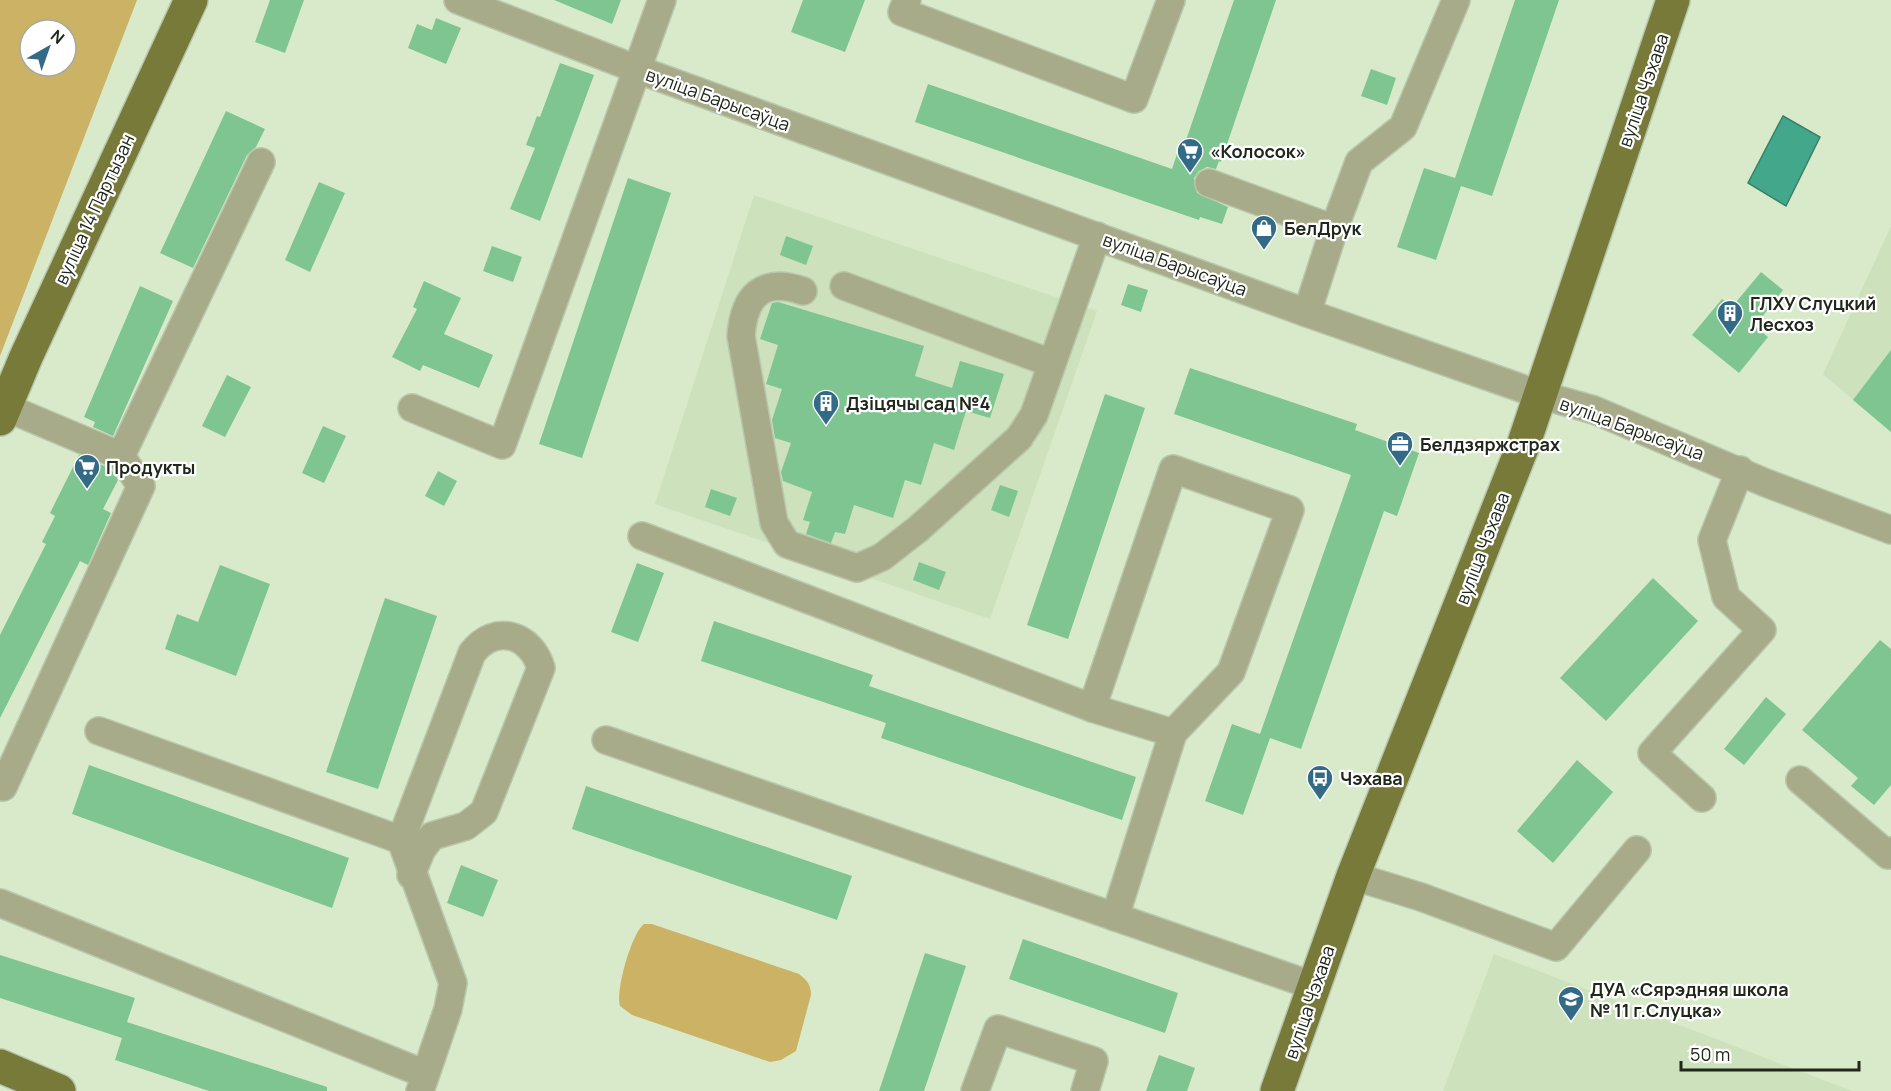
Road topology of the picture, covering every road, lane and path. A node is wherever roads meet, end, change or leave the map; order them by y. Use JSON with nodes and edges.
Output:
{"nodes":[{"id":1,"x":191,"y":0,"type":"edge"},
{"id":2,"x":458,"y":0,"type":"edge"},
{"id":3,"x":662,"y":0,"type":"edge"},
{"id":4,"x":907,"y":0,"type":"edge"},
{"id":5,"x":1171,"y":0,"type":"edge"},
{"id":6,"x":1456,"y":0,"type":"edge"},
{"id":7,"x":1673,"y":0,"type":"edge"},
{"id":8,"x":639,"y":70,"type":"junction"},
{"id":9,"x":261,"y":162,"type":"dead end"},
{"id":10,"x":1209,"y":183,"type":"dead end"},
{"id":11,"x":1334,"y":229,"type":"junction"},
{"id":12,"x":1097,"y":236,"type":"junction"},
{"id":13,"x":844,"y":286,"type":"dead end"},
{"id":14,"x":803,"y":291,"type":"dead end"},
{"id":15,"x":1307,"y":313,"type":"junction"},
{"id":16,"x":1051,"y":363,"type":"junction"},
{"id":17,"x":1541,"y":395,"type":"junction"},
{"id":18,"x":412,"y":408,"type":"dead end"},
{"id":19,"x":2,"y":413,"type":"edge"},
{"id":20,"x":121,"y":456,"type":"junction"},
{"id":21,"x":1740,"y":470,"type":"junction"},
{"id":22,"x":1891,"y":530,"type":"edge"},
{"id":23,"x":642,"y":536,"type":"dead end"},
{"id":24,"x":1092,"y":708,"type":"junction"},
{"id":25,"x":99,"y":731,"type":"dead end"},
{"id":26,"x":1173,"y":734,"type":"junction"},
{"id":27,"x":606,"y":740,"type":"dead end"},
{"id":28,"x":1800,"y":780,"type":"dead end"},
{"id":29,"x":3,"y":787,"type":"dead end"},
{"id":30,"x":1702,"y":798,"type":"dead end"},
{"id":31,"x":400,"y":840,"type":"junction"},
{"id":32,"x":1637,"y":850,"type":"dead end"},
{"id":33,"x":1891,"y":851,"type":"edge"},
{"id":34,"x":411,"y":875,"type":"junction"},
{"id":35,"x":1353,"y":876,"type":"junction"},
{"id":36,"x":0,"y":903,"type":"edge"},
{"id":37,"x":1115,"y":917,"type":"junction"},
{"id":38,"x":1314,"y":986,"type":"junction"},
{"id":39,"x":0,"y":1066,"type":"edge"},
{"id":40,"x":422,"y":1083,"type":"edge"},
{"id":41,"x":59,"y":1091,"type":"edge"},
{"id":42,"x":975,"y":1091,"type":"edge"},
{"id":43,"x":1085,"y":1091,"type":"edge"},
{"id":44,"x":1277,"y":1091,"type":"edge"}],
"edges":[{"from":1,"to":19,"type":"main road","name":"вуліца 14 Партызан"},
{"from":2,"to":8,"type":"street","name":"вуліца Барысаўца"},
{"from":3,"to":8,"type":"street"},
{"from":4,"to":5,"type":"street"},
{"from":6,"to":11,"type":"street"},
{"from":7,"to":17,"type":"main road","name":"вуліца Чэхава"},
{"from":8,"to":12,"type":"street","name":"вуліца Барысаўца"},
{"from":8,"to":18,"type":"street"},
{"from":9,"to":20,"type":"street"},
{"from":10,"to":11,"type":"street"},
{"from":11,"to":15,"type":"street"},
{"from":12,"to":15,"type":"street","name":"вуліца Барысаўца"},
{"from":12,"to":16,"type":"street"},
{"from":13,"to":16,"type":"street"},
{"from":14,"to":16,"type":"street"},
{"from":15,"to":17,"type":"street","name":"вуліца Барысаўца"},
{"from":17,"to":21,"type":"street","name":"вуліца Барысаўца"},
{"from":17,"to":35,"type":"main road","name":"вуліца Чэхава"},
{"from":19,"to":20,"type":"street"},
{"from":20,"to":29,"type":"street"},
{"from":21,"to":22,"type":"street","name":"вуліца Барысаўца"},
{"from":21,"to":30,"type":"street"},
{"from":23,"to":24,"type":"street"},
{"from":24,"to":26,"type":"street"},
{"from":24,"to":26,"type":"street"},
{"from":25,"to":31,"type":"street"},
{"from":26,"to":37,"type":"street"},
{"from":27,"to":37,"type":"street"},
{"from":28,"to":33,"type":"street"},
{"from":31,"to":34,"type":"street"},
{"from":31,"to":34,"type":"street"},
{"from":32,"to":35,"type":"street"},
{"from":34,"to":40,"type":"street"},
{"from":35,"to":38,"type":"main road","name":"вуліца Чэхава"},
{"from":36,"to":40,"type":"street"},
{"from":37,"to":38,"type":"street"},
{"from":38,"to":44,"type":"main road","name":"вуліца Чэхава"},
{"from":39,"to":41,"type":"main road"},
{"from":42,"to":43,"type":"street"}]}
